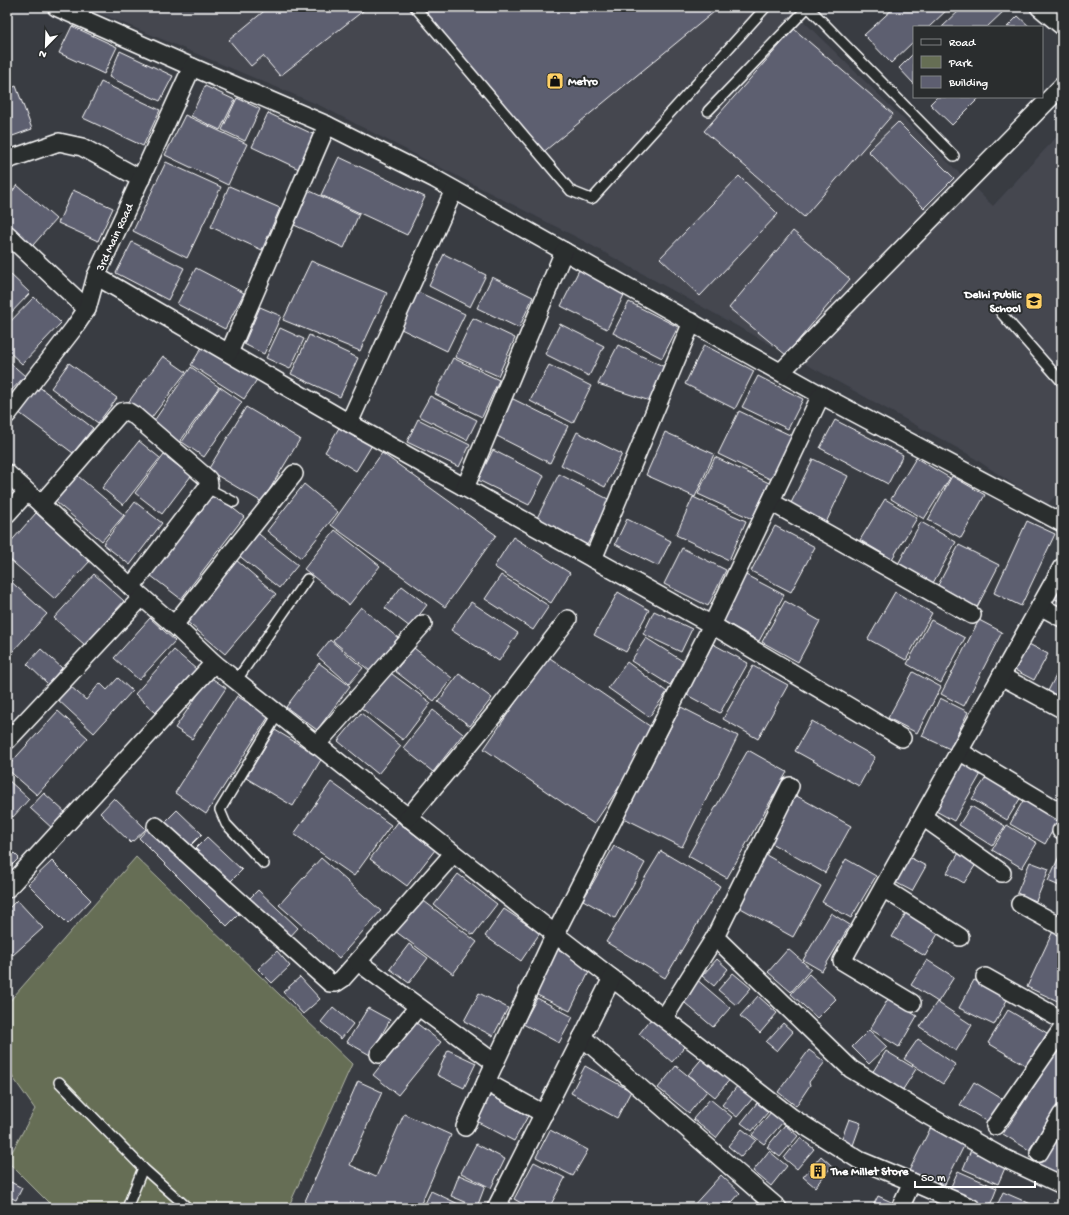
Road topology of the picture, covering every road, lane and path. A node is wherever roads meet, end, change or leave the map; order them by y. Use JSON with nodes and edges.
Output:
{"nodes":[{"id":1,"x":56,"y":7,"type":"edge"},
{"id":2,"x":416,"y":7,"type":"edge"},
{"id":3,"x":766,"y":7,"type":"edge"},
{"id":4,"x":808,"y":7,"type":"edge"},
{"id":5,"x":1039,"y":7,"type":"edge"},
{"id":6,"x":1062,"y":26,"type":"edge"},
{"id":7,"x":192,"y":68,"type":"junction"},
{"id":8,"x":1062,"y":86,"type":"edge"},
{"id":9,"x":708,"y":111,"type":"dead end"},
{"id":10,"x":327,"y":125,"type":"junction"},
{"id":11,"x":954,"y":156,"type":"dead end"},
{"id":12,"x":7,"y":160,"type":"edge"},
{"id":13,"x":141,"y":179,"type":"junction"},
{"id":14,"x":454,"y":190,"type":"junction"},
{"id":15,"x":7,"y":234,"type":"edge"},
{"id":16,"x":564,"y":251,"type":"junction"},
{"id":17,"x":96,"y":276,"type":"junction"},
{"id":18,"x":87,"y":308,"type":"junction"},
{"id":19,"x":1001,"y":313,"type":"dead end"},
{"id":20,"x":692,"y":322,"type":"junction"},
{"id":21,"x":229,"y":353,"type":"junction"},
{"id":22,"x":781,"y":372,"type":"junction"},
{"id":23,"x":1062,"y":382,"type":"edge"},
{"id":24,"x":821,"y":395,"type":"junction"},
{"id":25,"x":7,"y":415,"type":"edge"},
{"id":26,"x":349,"y":423,"type":"junction"},
{"id":27,"x":7,"y":473,"type":"edge"},
{"id":28,"x":294,"y":474,"type":"dead end"},
{"id":29,"x":207,"y":488,"type":"junction"},
{"id":30,"x":465,"y":488,"type":"junction"},
{"id":31,"x":27,"y":492,"type":"junction"},
{"id":32,"x":234,"y":502,"type":"dead end"},
{"id":33,"x":771,"y":502,"type":"junction"},
{"id":34,"x":41,"y":504,"type":"junction"},
{"id":35,"x":7,"y":514,"type":"edge"},
{"id":36,"x":1061,"y":522,"type":"edge"},
{"id":37,"x":593,"y":559,"type":"junction"},
{"id":38,"x":1062,"y":567,"type":"edge"},
{"id":39,"x":307,"y":579,"type":"dead end"},
{"id":40,"x":136,"y":592,"type":"junction"},
{"id":41,"x":1040,"y":606,"type":"junction"},
{"id":42,"x":972,"y":615,"type":"dead end"},
{"id":43,"x":1062,"y":618,"type":"edge"},
{"id":44,"x":568,"y":619,"type":"dead end"},
{"id":45,"x":174,"y":624,"type":"junction"},
{"id":46,"x":423,"y":624,"type":"dead end"},
{"id":47,"x":712,"y":625,"type":"junction"},
{"id":48,"x":214,"y":663,"type":"junction"},
{"id":49,"x":1001,"y":676,"type":"junction"},
{"id":50,"x":236,"y":681,"type":"junction"},
{"id":51,"x":1062,"y":709,"type":"edge"},
{"id":52,"x":278,"y":714,"type":"junction"},
{"id":53,"x":902,"y":738,"type":"dead end"},
{"id":54,"x":7,"y":741,"type":"edge"},
{"id":55,"x":316,"y":745,"type":"junction"},
{"id":56,"x":959,"y":751,"type":"junction"},
{"id":57,"x":790,"y":786,"type":"dead end"},
{"id":58,"x":1062,"y":813,"type":"edge"},
{"id":59,"x":923,"y":817,"type":"junction"},
{"id":60,"x":408,"y":818,"type":"junction"},
{"id":61,"x":156,"y":826,"type":"dead end"},
{"id":62,"x":454,"y":854,"type":"junction"},
{"id":63,"x":264,"y":864,"type":"dead end"},
{"id":64,"x":1002,"y":873,"type":"dead end"},
{"id":65,"x":883,"y":888,"type":"junction"},
{"id":66,"x":7,"y":889,"type":"edge"},
{"id":67,"x":1020,"y":904,"type":"dead end"},
{"id":68,"x":1062,"y":926,"type":"edge"},
{"id":69,"x":554,"y":934,"type":"junction"},
{"id":70,"x":715,"y":937,"type":"junction"},
{"id":71,"x":960,"y":937,"type":"dead end"},
{"id":72,"x":358,"y":962,"type":"junction"},
{"id":73,"x":985,"y":977,"type":"dead end"},
{"id":74,"x":612,"y":978,"type":"junction"},
{"id":75,"x":912,"y":1003,"type":"dead end"},
{"id":76,"x":418,"y":1007,"type":"junction"},
{"id":77,"x":664,"y":1018,"type":"junction"},
{"id":78,"x":1062,"y":1020,"type":"edge"},
{"id":79,"x":1062,"y":1029,"type":"edge"},
{"id":80,"x":582,"y":1038,"type":"junction"},
{"id":81,"x":379,"y":1054,"type":"dead end"},
{"id":82,"x":495,"y":1063,"type":"junction"},
{"id":83,"x":59,"y":1082,"type":"dead end"},
{"id":84,"x":486,"y":1082,"type":"junction"},
{"id":85,"x":544,"y":1114,"type":"junction"},
{"id":86,"x":1062,"y":1114,"type":"edge"},
{"id":87,"x":995,"y":1126,"type":"dead end"},
{"id":88,"x":465,"y":1127,"type":"dead end"},
{"id":89,"x":1039,"y":1153,"type":"dead end"},
{"id":90,"x":143,"y":1168,"type":"junction"},
{"id":91,"x":912,"y":1182,"type":"junction"},
{"id":92,"x":1062,"y":1185,"type":"edge"},
{"id":93,"x":127,"y":1208,"type":"edge"},
{"id":94,"x":188,"y":1208,"type":"edge"},
{"id":95,"x":496,"y":1208,"type":"edge"},
{"id":96,"x":778,"y":1208,"type":"edge"},
{"id":97,"x":900,"y":1208,"type":"edge"},
{"id":98,"x":972,"y":1208,"type":"edge"}],
"edges":[{"from":1,"to":7,"type":"street"},
{"from":2,"to":3,"type":"lane"},
{"from":4,"to":9,"type":"lane"},
{"from":4,"to":11,"type":"lane"},
{"from":5,"to":6,"type":"street"},
{"from":7,"to":10,"type":"street"},
{"from":7,"to":13,"type":"street","name":"3rd Main Road"},
{"from":8,"to":22,"type":"street"},
{"from":10,"to":14,"type":"street"},
{"from":10,"to":21,"type":"street"},
{"from":12,"to":13,"type":"street"},
{"from":13,"to":17,"type":"street","name":"3rd Main Road"},
{"from":14,"to":16,"type":"street"},
{"from":14,"to":26,"type":"street"},
{"from":15,"to":18,"type":"street"},
{"from":16,"to":20,"type":"street"},
{"from":16,"to":30,"type":"street"},
{"from":17,"to":18,"type":"street","name":"3rd Main Road"},
{"from":17,"to":21,"type":"street"},
{"from":18,"to":25,"type":"street","name":"3rd Main Road"},
{"from":19,"to":23,"type":"lane"},
{"from":20,"to":22,"type":"street"},
{"from":20,"to":37,"type":"street"},
{"from":21,"to":26,"type":"street"},
{"from":22,"to":24,"type":"street"},
{"from":24,"to":33,"type":"street"},
{"from":24,"to":36,"type":"street"},
{"from":26,"to":30,"type":"street"},
{"from":27,"to":31,"type":"street"},
{"from":28,"to":45,"type":"street"},
{"from":29,"to":32,"type":"lane"},
{"from":29,"to":34,"type":"street"},
{"from":29,"to":40,"type":"street"},
{"from":30,"to":37,"type":"street"},
{"from":31,"to":34,"type":"street"},
{"from":31,"to":35,"type":"street"},
{"from":33,"to":42,"type":"street"},
{"from":33,"to":47,"type":"street"},
{"from":34,"to":40,"type":"street"},
{"from":37,"to":47,"type":"street"},
{"from":38,"to":41,"type":"street"},
{"from":39,"to":50,"type":"lane"},
{"from":40,"to":45,"type":"street"},
{"from":40,"to":54,"type":"street"},
{"from":41,"to":43,"type":"street"},
{"from":41,"to":49,"type":"street"},
{"from":44,"to":60,"type":"street"},
{"from":45,"to":48,"type":"street"},
{"from":46,"to":55,"type":"street"},
{"from":47,"to":53,"type":"street"},
{"from":47,"to":69,"type":"street"},
{"from":48,"to":50,"type":"street"},
{"from":48,"to":66,"type":"street"},
{"from":49,"to":51,"type":"street"},
{"from":49,"to":56,"type":"street"},
{"from":50,"to":52,"type":"street"},
{"from":52,"to":55,"type":"street"},
{"from":52,"to":63,"type":"lane"},
{"from":55,"to":60,"type":"street"},
{"from":56,"to":58,"type":"street"},
{"from":56,"to":59,"type":"street"},
{"from":57,"to":70,"type":"street"},
{"from":59,"to":64,"type":"street"},
{"from":59,"to":65,"type":"street"},
{"from":60,"to":62,"type":"street"},
{"from":61,"to":72,"type":"street"},
{"from":62,"to":69,"type":"street"},
{"from":62,"to":72,"type":"street"},
{"from":65,"to":71,"type":"street"},
{"from":65,"to":75,"type":"street"},
{"from":67,"to":68,"type":"street"},
{"from":69,"to":74,"type":"street"},
{"from":69,"to":82,"type":"street"},
{"from":70,"to":77,"type":"street"},
{"from":70,"to":92,"type":"street"},
{"from":72,"to":76,"type":"street"},
{"from":73,"to":78,"type":"street"},
{"from":74,"to":77,"type":"street"},
{"from":74,"to":80,"type":"street"},
{"from":76,"to":81,"type":"street"},
{"from":76,"to":82,"type":"street"},
{"from":77,"to":91,"type":"street"},
{"from":79,"to":87,"type":"street"},
{"from":80,"to":85,"type":"street"},
{"from":80,"to":96,"type":"street"},
{"from":82,"to":84,"type":"street"},
{"from":83,"to":90,"type":"lane"},
{"from":84,"to":85,"type":"street"},
{"from":84,"to":88,"type":"street"},
{"from":85,"to":95,"type":"street"},
{"from":86,"to":89,"type":"street"},
{"from":90,"to":93,"type":"lane"},
{"from":90,"to":94,"type":"lane"},
{"from":91,"to":97,"type":"street"},
{"from":91,"to":98,"type":"street"}]}
